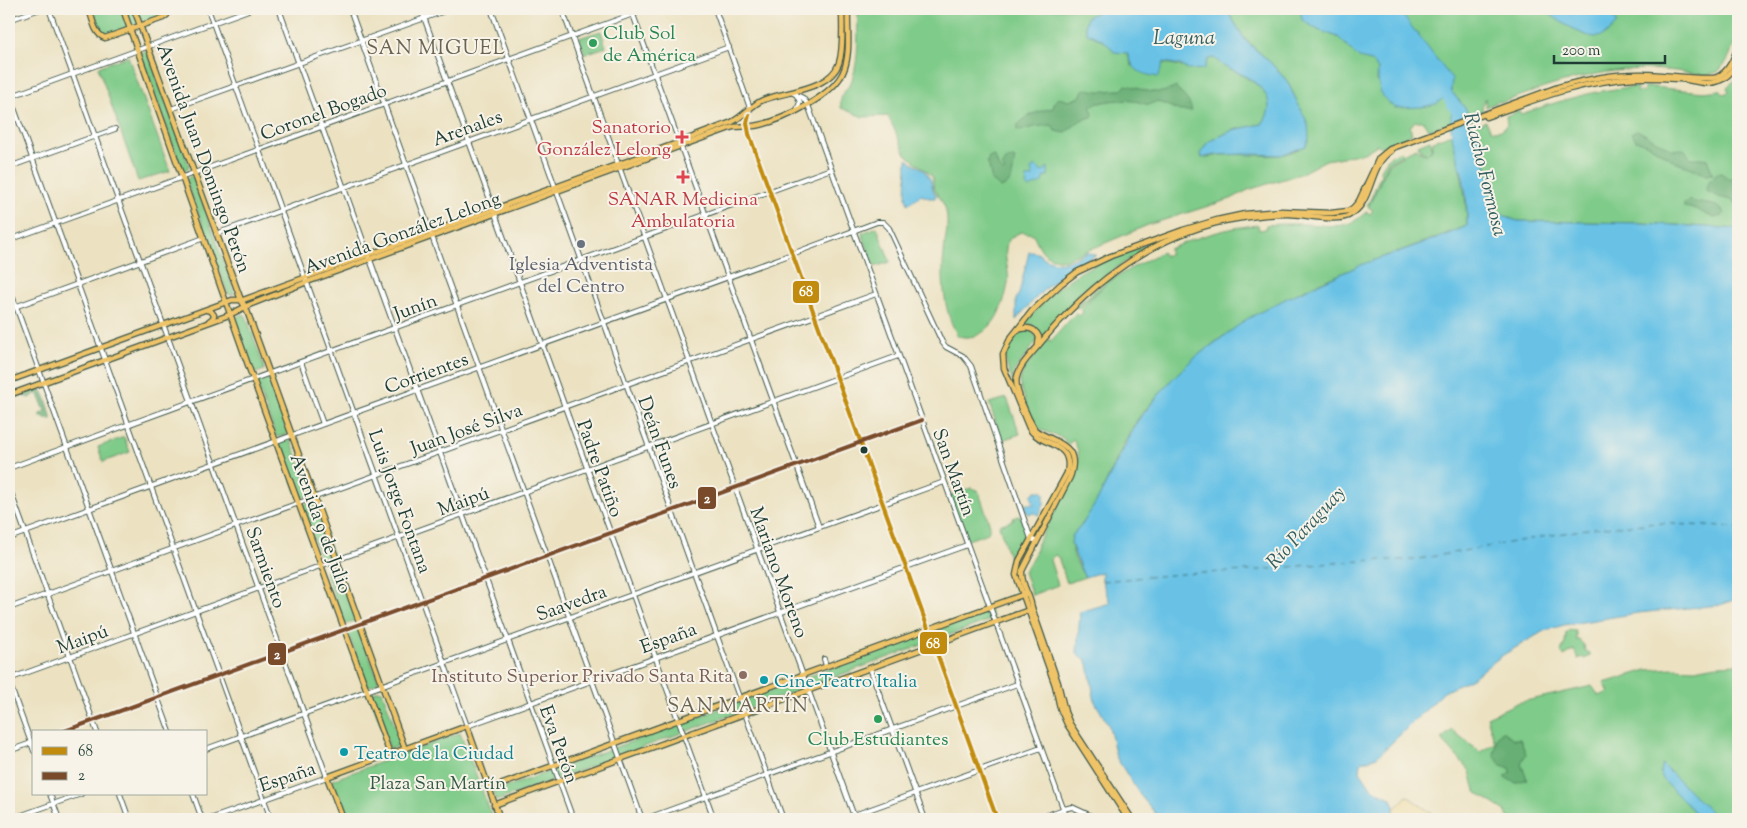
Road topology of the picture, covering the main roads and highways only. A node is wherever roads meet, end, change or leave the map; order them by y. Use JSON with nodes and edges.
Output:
{"nodes":[{"id":1,"x":89,"y":9,"type":"edge"},
{"id":2,"x":122,"y":9,"type":"edge"},
{"id":3,"x":134,"y":9,"type":"edge"},
{"id":4,"x":168,"y":9,"type":"edge"},
{"id":5,"x":842,"y":9,"type":"edge"},
{"id":6,"x":848,"y":9,"type":"edge"},
{"id":7,"x":140,"y":26,"type":"junction"},
{"id":8,"x":129,"y":30,"type":"junction"},
{"id":9,"x":1738,"y":50,"type":"edge"},
{"id":10,"x":1738,"y":60,"type":"edge"},
{"id":11,"x":1476,"y":119,"type":"junction"},
{"id":12,"x":728,"y":126,"type":"junction"},
{"id":13,"x":1305,"y":213,"type":"junction"},
{"id":14,"x":306,"y":280,"type":"junction"},
{"id":15,"x":241,"y":300,"type":"junction"},
{"id":16,"x":227,"y":302,"type":"junction"},
{"id":17,"x":246,"y":308,"type":"junction"},
{"id":18,"x":207,"y":310,"type":"junction"},
{"id":19,"x":231,"y":315,"type":"junction"},
{"id":20,"x":203,"y":325,"type":"junction"},
{"id":21,"x":1016,"y":331,"type":"junction"},
{"id":22,"x":1038,"y":347,"type":"junction"},
{"id":23,"x":9,"y":381,"type":"edge"},
{"id":24,"x":9,"y":395,"type":"edge"},
{"id":25,"x":1034,"y":540,"type":"junction"},
{"id":26,"x":1025,"y":594,"type":"junction"},
{"id":27,"x":1030,"y":609,"type":"junction"},
{"id":28,"x":467,"y":726,"type":"joint"},
{"id":29,"x":404,"y":749,"type":"junction"},
{"id":30,"x":390,"y":754,"type":"junction"},
{"id":31,"x":327,"y":777,"type":"joint"},
{"id":32,"x":489,"y":789,"type":"junction"},
{"id":33,"x":494,"y":805,"type":"junction"},
{"id":34,"x":343,"y":819,"type":"edge"},
{"id":35,"x":500,"y":819,"type":"edge"},
{"id":36,"x":1128,"y":819,"type":"edge"},
{"id":37,"x":1132,"y":819,"type":"edge"}],
"edges":[{"from":1,"to":8,"type":"main road"},
{"from":2,"to":8,"type":"main road","name":"Avenida Juan Domingo Perón"},
{"from":3,"to":7,"type":"main road","name":"Avenida Juan Domingo Perón"},
{"from":4,"to":7,"type":"main road","name":"Avenida Juan Domingo Perón"},
{"from":5,"to":12,"type":"main road","name":"Avenida González Lelong"},
{"from":6,"to":12,"type":"main road","name":"Avenida González Lelong"},
{"from":7,"to":8,"type":"main road"},
{"from":7,"to":15,"type":"main road","name":"Avenida Juan Domingo Perón"},
{"from":8,"to":16,"type":"main road","name":"Avenida Juan Domingo Perón"},
{"from":9,"to":11,"type":"main road"},
{"from":10,"to":11,"type":"main road"},
{"from":11,"to":13,"type":"main road"},
{"from":12,"to":14,"type":"main road","name":"Avenida González Lelong"},
{"from":13,"to":21,"type":"main road"},
{"from":13,"to":22,"type":"main road"},
{"from":14,"to":15,"type":"main road","name":"Avenida González Lelong"},
{"from":14,"to":17,"type":"main road","name":"Avenida González Lelong"},
{"from":15,"to":16,"type":"main road","name":"Avenida González Lelong"},
{"from":15,"to":17,"type":"main road","name":"Avenida 9 de Julio"},
{"from":16,"to":18,"type":"main road","name":"Avenida González Lelong"},
{"from":16,"to":19,"type":"main road","name":"Avenida 9 de Julio"},
{"from":17,"to":19,"type":"main road","name":"Avenida González Lelong"},
{"from":17,"to":29,"type":"main road","name":"Avenida 9 de Julio"},
{"from":18,"to":20,"type":"main road"},
{"from":18,"to":23,"type":"main road","name":"Avenida González Lelong"},
{"from":19,"to":20,"type":"main road","name":"Avenida González Lelong"},
{"from":19,"to":30,"type":"main road","name":"Avenida 9 de Julio"},
{"from":20,"to":24,"type":"main road","name":"Avenida González Lelong"},
{"from":21,"to":22,"type":"main road"},
{"from":21,"to":25,"type":"main road"},
{"from":22,"to":25,"type":"main road"},
{"from":25,"to":26,"type":"main road"},
{"from":26,"to":27,"type":"main road"},
{"from":26,"to":32,"type":"main road"},
{"from":27,"to":33,"type":"main road"},
{"from":27,"to":36,"type":"main road"},
{"from":27,"to":37,"type":"main road"},
{"from":28,"to":29,"type":"main road","name":"España"},
{"from":28,"to":32,"type":"main road","name":"Luis Jorge Fontana"},
{"from":29,"to":30,"type":"main road","name":"España"},
{"from":30,"to":31,"type":"main road","name":"España"},
{"from":31,"to":34,"type":"main road","name":"Sarmiento"},
{"from":32,"to":33,"type":"main road","name":"Luis Jorge Fontana"},
{"from":33,"to":35,"type":"main road","name":"Luis Jorge Fontana"}]}
